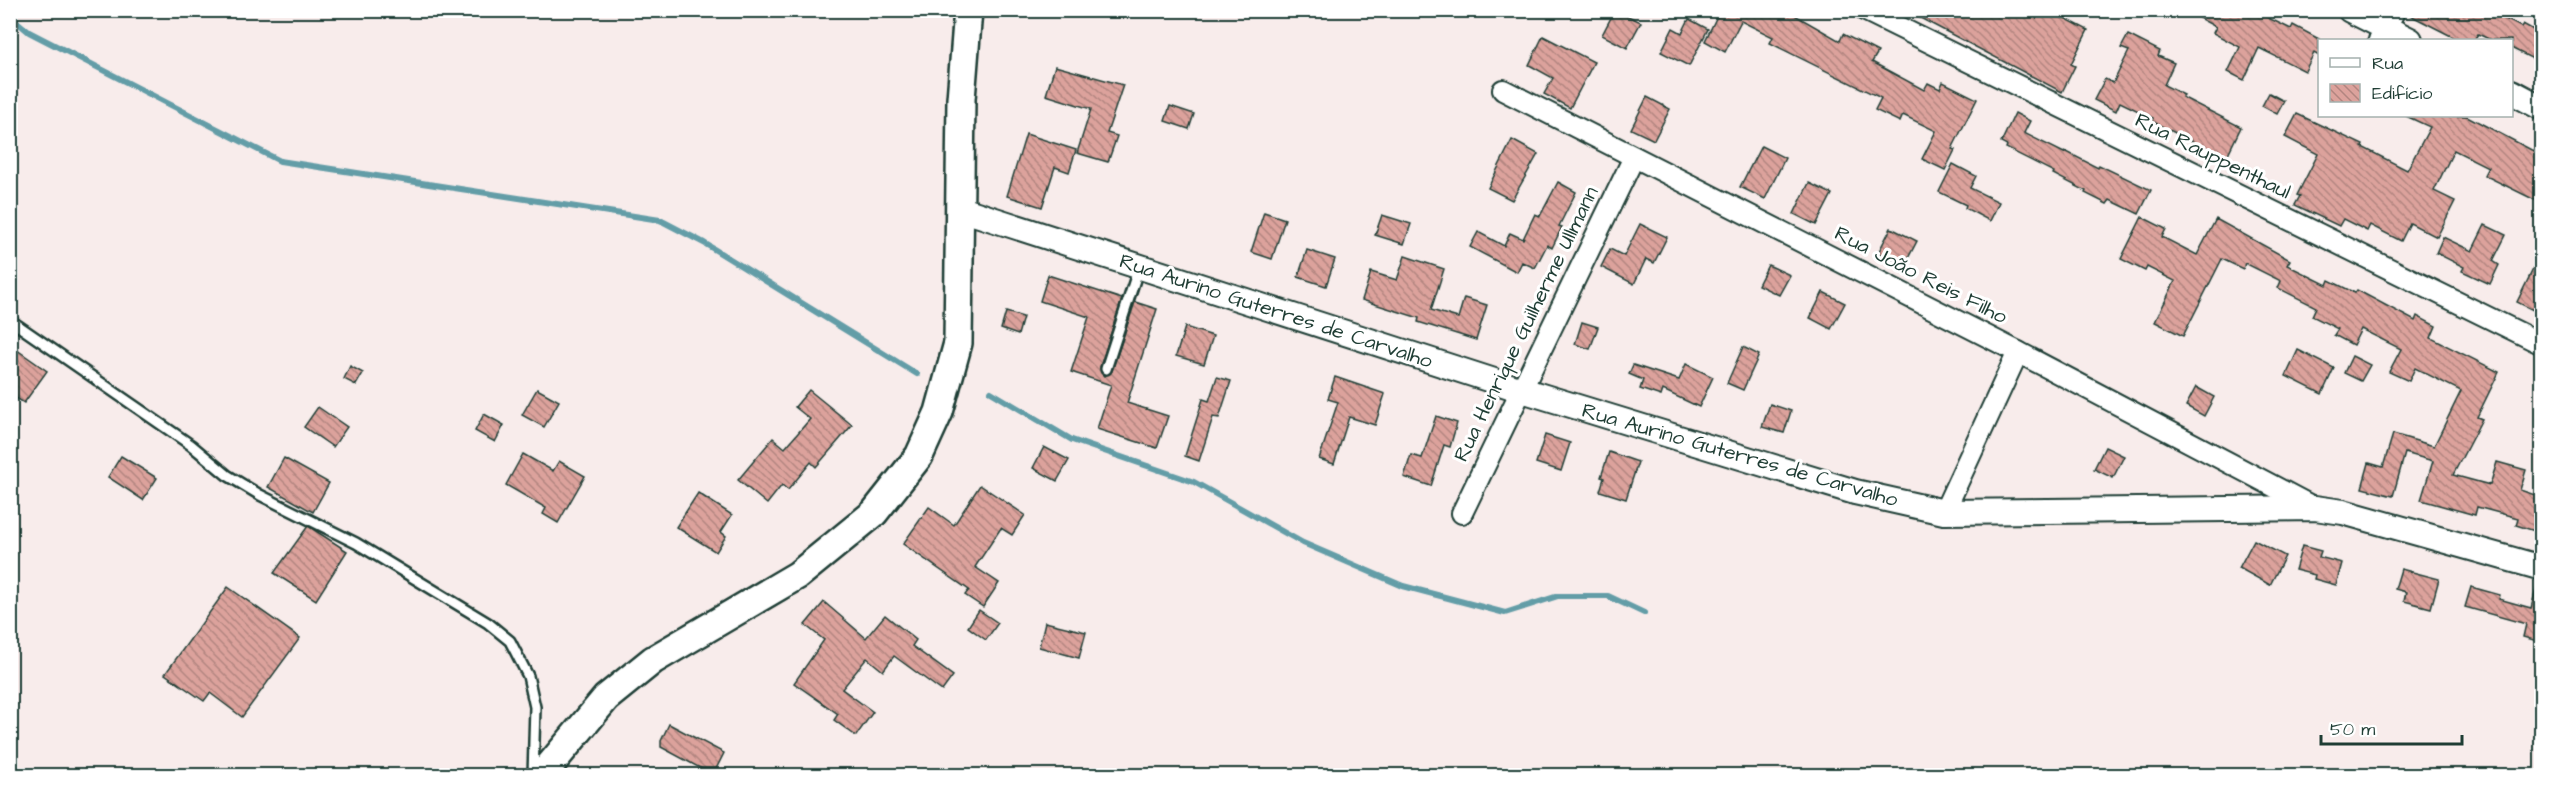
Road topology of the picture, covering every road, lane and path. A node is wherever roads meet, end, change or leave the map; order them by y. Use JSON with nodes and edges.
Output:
{"nodes":[{"id":1,"x":968,"y":10,"type":"edge"},
{"id":2,"x":1864,"y":10,"type":"edge"},
{"id":3,"x":2349,"y":10,"type":"edge"},
{"id":4,"x":2387,"y":26,"type":"edge"},
{"id":5,"x":2408,"y":39,"type":"edge"},
{"id":6,"x":1503,"y":90,"type":"dead end"},
{"id":7,"x":2513,"y":93,"type":"edge"},
{"id":8,"x":2541,"y":108,"type":"edge"},
{"id":9,"x":1634,"y":157,"type":"junction"},
{"id":10,"x":961,"y":209,"type":"junction"},
{"id":11,"x":1139,"y":267,"type":"junction"},
{"id":12,"x":10,"y":320,"type":"edge"},
{"id":13,"x":2541,"y":344,"type":"edge"},
{"id":14,"x":2018,"y":351,"type":"junction"},
{"id":15,"x":1106,"y":369,"type":"dead end"},
{"id":16,"x":1522,"y":390,"type":"junction"},
{"id":17,"x":2314,"y":508,"type":"junction"},
{"id":18,"x":1944,"y":512,"type":"junction"},
{"id":19,"x":1462,"y":513,"type":"dead end"},
{"id":20,"x":2541,"y":568,"type":"edge"},
{"id":21,"x":533,"y":776,"type":"edge"},
{"id":22,"x":541,"y":776,"type":"edge"}],
"edges":[{"from":1,"to":10,"type":"main road"},
{"from":2,"to":13,"type":"street","name":"Rua Rauppenthaul"},
{"from":3,"to":4,"type":"street"},
{"from":4,"to":5,"type":"street"},
{"from":6,"to":9,"type":"street","name":"Rua João Reis Filho"},
{"from":7,"to":8,"type":"street"},
{"from":9,"to":14,"type":"street","name":"Rua João Reis Filho"},
{"from":9,"to":16,"type":"street","name":"Rua Henrique Guilherme Ullmann"},
{"from":10,"to":11,"type":"street","name":"Rua Aurino Guterres de Carvalho"},
{"from":10,"to":22,"type":"main road"},
{"from":11,"to":15,"type":"lane"},
{"from":11,"to":16,"type":"street","name":"Rua Aurino Guterres de Carvalho"},
{"from":12,"to":21,"type":"lane"},
{"from":14,"to":17,"type":"street","name":"Rua João Reis Filho"},
{"from":14,"to":18,"type":"street"},
{"from":16,"to":18,"type":"street","name":"Rua Aurino Guterres de Carvalho"},
{"from":16,"to":19,"type":"street","name":"Rua Henrique Guilherme Ullmann"},
{"from":17,"to":18,"type":"street","name":"Rua Aurino Guterres de Carvalho"},
{"from":17,"to":20,"type":"street","name":"Rua Aurino Guterres de Carvalho"}]}
